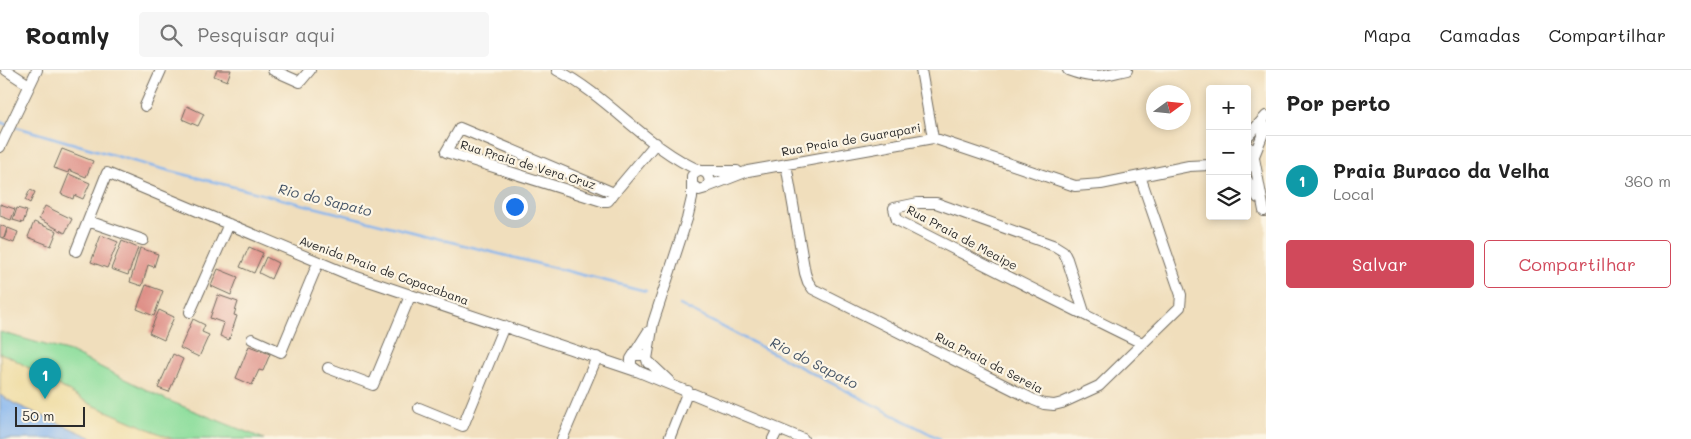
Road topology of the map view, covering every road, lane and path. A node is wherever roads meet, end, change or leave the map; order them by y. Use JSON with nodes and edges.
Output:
{"nodes":[{"id":1,"x":6,"y":70,"type":"edge"},
{"id":2,"x":37,"y":70,"type":"edge"},
{"id":3,"x":161,"y":70,"type":"edge"},
{"id":4,"x":273,"y":70,"type":"edge"},
{"id":5,"x":310,"y":70,"type":"edge"},
{"id":6,"x":557,"y":70,"type":"edge"},
{"id":7,"x":921,"y":70,"type":"edge"},
{"id":8,"x":1068,"y":70,"type":"edge"},
{"id":9,"x":1126,"y":70,"type":"edge"},
{"id":10,"x":29,"y":86,"type":"junction"},
{"id":11,"x":145,"y":106,"type":"dead end"},
{"id":12,"x":1266,"y":116,"type":"edge"},
{"id":13,"x":1266,"y":126,"type":"edge"},
{"id":14,"x":1251,"y":133,"type":"edge"},
{"id":15,"x":933,"y":138,"type":"junction"},
{"id":16,"x":656,"y":143,"type":"junction"},
{"id":17,"x":2,"y":144,"type":"edge"},
{"id":18,"x":1251,"y":149,"type":"edge"},
{"id":19,"x":1254,"y":157,"type":"junction"},
{"id":20,"x":678,"y":160,"type":"junction"},
{"id":21,"x":1206,"y":160,"type":"edge"},
{"id":22,"x":786,"y":164,"type":"junction"},
{"id":23,"x":1251,"y":164,"type":"edge"},
{"id":24,"x":1206,"y":165,"type":"edge"},
{"id":25,"x":1189,"y":166,"type":"junction"},
{"id":26,"x":702,"y":171,"type":"junction"},
{"id":27,"x":748,"y":171,"type":"junction"},
{"id":28,"x":1140,"y":176,"type":"junction"},
{"id":29,"x":692,"y":184,"type":"junction"},
{"id":30,"x":706,"y":187,"type":"junction"},
{"id":31,"x":1251,"y":188,"type":"edge"},
{"id":32,"x":614,"y":194,"type":"junction"},
{"id":33,"x":1265,"y":214,"type":"edge"},
{"id":34,"x":687,"y":219,"type":"junction"},
{"id":35,"x":88,"y":221,"type":"junction"},
{"id":36,"x":229,"y":224,"type":"junction"},
{"id":37,"x":143,"y":240,"type":"dead end"},
{"id":38,"x":76,"y":250,"type":"dead end"},
{"id":39,"x":318,"y":263,"type":"junction"},
{"id":40,"x":410,"y":296,"type":"junction"},
{"id":41,"x":190,"y":312,"type":"dead end"},
{"id":42,"x":1085,"y":315,"type":"junction"},
{"id":43,"x":653,"y":323,"type":"junction"},
{"id":44,"x":504,"y":326,"type":"junction"},
{"id":45,"x":252,"y":339,"type":"dead end"},
{"id":46,"x":1142,"y":343,"type":"junction"},
{"id":47,"x":633,"y":356,"type":"junction"},
{"id":48,"x":599,"y":358,"type":"junction"},
{"id":49,"x":647,"y":360,"type":"junction"},
{"id":50,"x":328,"y":368,"type":"dead end"},
{"id":51,"x":636,"y":371,"type":"junction"},
{"id":52,"x":673,"y":386,"type":"junction"},
{"id":53,"x":688,"y":392,"type":"junction"},
{"id":54,"x":419,"y":408,"type":"dead end"},
{"id":55,"x":778,"y":428,"type":"junction"},
{"id":56,"x":562,"y":439,"type":"edge"},
{"id":57,"x":669,"y":439,"type":"edge"},
{"id":58,"x":773,"y":439,"type":"edge"},
{"id":59,"x":803,"y":439,"type":"edge"}],
"edges":[{"from":1,"to":10,"type":"street"},
{"from":2,"to":10,"type":"street"},
{"from":3,"to":11,"type":"street"},
{"from":4,"to":5,"type":"street"},
{"from":6,"to":16,"type":"street","name":"Rua Praia de Guarapari"},
{"from":7,"to":15,"type":"street"},
{"from":8,"to":9,"type":"street"},
{"from":10,"to":17,"type":"street"},
{"from":12,"to":14,"type":"street"},
{"from":13,"to":19,"type":"street"},
{"from":15,"to":22,"type":"street","name":"Rua Praia de Guarapari"},
{"from":15,"to":28,"type":"street","name":"Rua Praia de Guarapari"},
{"from":16,"to":20,"type":"street","name":"Rua Praia de Guarapari"},
{"from":16,"to":32,"type":"street"},
{"from":18,"to":19,"type":"street"},
{"from":19,"to":23,"type":"street"},
{"from":19,"to":33,"type":"street"},
{"from":20,"to":26,"type":"street","name":"Rua Praia de Guarapari"},
{"from":20,"to":29,"type":"street","name":"Rua Praia de Guarapari"},
{"from":21,"to":25,"type":"street","name":"Rua Praia de Guarapari"},
{"from":22,"to":27,"type":"street","name":"Rua Praia de Guarapari"},
{"from":22,"to":46,"type":"street","name":"Rua Praia da Sereia"},
{"from":24,"to":25,"type":"street","name":"Rua Praia de Guarapari"},
{"from":25,"to":28,"type":"street","name":"Rua Praia de Guarapari"},
{"from":26,"to":27,"type":"street","name":"Rua Praia de Guarapari"},
{"from":26,"to":29,"type":"street"},
{"from":26,"to":30,"type":"street"},
{"from":27,"to":30,"type":"street","name":"Rua Praia de Guarapari"},
{"from":28,"to":46,"type":"street","name":"Rua Praia da Sereia"},
{"from":29,"to":30,"type":"street"},
{"from":29,"to":34,"type":"street"},
{"from":30,"to":34,"type":"street"},
{"from":31,"to":33,"type":"street"},
{"from":32,"to":32,"type":"street","name":"Rua Praia de Vera Cruz"},
{"from":34,"to":43,"type":"street"},
{"from":35,"to":36,"type":"street","name":"Avenida Praia de Copacabana"},
{"from":35,"to":37,"type":"street"},
{"from":35,"to":38,"type":"street"},
{"from":36,"to":39,"type":"street","name":"Avenida Praia de Copacabana"},
{"from":36,"to":41,"type":"street"},
{"from":39,"to":40,"type":"street","name":"Avenida Praia de Copacabana"},
{"from":39,"to":45,"type":"street"},
{"from":40,"to":44,"type":"street","name":"Avenida Praia de Copacabana"},
{"from":40,"to":50,"type":"street"},
{"from":42,"to":42,"type":"street","name":"Rua Praia de Meaipe"},
{"from":42,"to":46,"type":"street","name":"Rua Praia de Meaipe"},
{"from":43,"to":47,"type":"street"},
{"from":43,"to":49,"type":"street"},
{"from":44,"to":48,"type":"street","name":"Avenida Praia de Copacabana"},
{"from":44,"to":54,"type":"street"},
{"from":47,"to":48,"type":"street","name":"Avenida Praia de Copacabana"},
{"from":47,"to":49,"type":"street"},
{"from":47,"to":51,"type":"street"},
{"from":48,"to":51,"type":"street","name":"Avenida Praia de Copacabana"},
{"from":48,"to":56,"type":"street"},
{"from":49,"to":51,"type":"street"},
{"from":49,"to":52,"type":"street","name":"Avenida Praia de Copacabana"},
{"from":51,"to":52,"type":"street","name":"Avenida Praia de Copacabana"},
{"from":52,"to":53,"type":"street","name":"Avenida Praia de Copacabana"},
{"from":53,"to":55,"type":"street","name":"Avenida Praia de Copacabana"},
{"from":53,"to":57,"type":"street"},
{"from":55,"to":58,"type":"street"},
{"from":55,"to":59,"type":"street","name":"Avenida Praia de Copacabana"}]}
